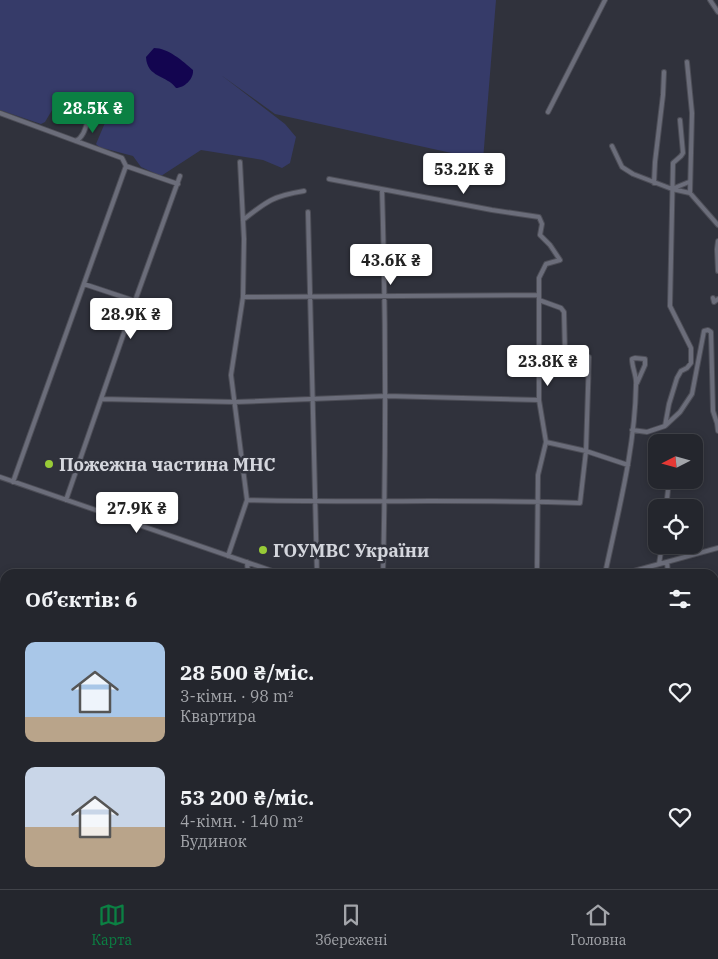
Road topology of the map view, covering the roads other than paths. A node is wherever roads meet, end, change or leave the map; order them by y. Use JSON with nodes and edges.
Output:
{"nodes":[{"id":1,"x":605,"y":0,"type":"edge"},
{"id":2,"x":710,"y":0,"type":"edge"},
{"id":3,"x":718,"y":12,"type":"edge"},
{"id":4,"x":687,"y":62,"type":"dead end"},
{"id":5,"x":664,"y":72,"type":"dead end"},
{"id":6,"x":93,"y":110,"type":"dead end"},
{"id":7,"x":548,"y":112,"type":"dead end"},
{"id":8,"x":0,"y":113,"type":"edge"},
{"id":9,"x":680,"y":120,"type":"dead end"},
{"id":10,"x":76,"y":141,"type":"junction"},
{"id":11,"x":612,"y":146,"type":"dead end"},
{"id":12,"x":240,"y":162,"type":"dead end"},
{"id":13,"x":126,"y":166,"type":"junction"},
{"id":14,"x":180,"y":176,"type":"dead end"},
{"id":15,"x":329,"y":179,"type":"dead end"},
{"id":16,"x":689,"y":182,"type":"junction"},
{"id":17,"x":654,"y":183,"type":"junction"},
{"id":18,"x":178,"y":184,"type":"junction"},
{"id":19,"x":382,"y":189,"type":"junction"},
{"id":20,"x":672,"y":189,"type":"junction"},
{"id":21,"x":304,"y":191,"type":"dead end"},
{"id":22,"x":690,"y":193,"type":"junction"},
{"id":23,"x":308,"y":212,"type":"dead end"},
{"id":24,"x":243,"y":220,"type":"junction"},
{"id":25,"x":718,"y":226,"type":"edge"},
{"id":26,"x":718,"y":241,"type":"edge"},
{"id":27,"x":718,"y":271,"type":"edge"},
{"id":28,"x":84,"y":284,"type":"junction"},
{"id":29,"x":386,"y":295,"type":"junction"},
{"id":30,"x":310,"y":296,"type":"junction"},
{"id":31,"x":244,"y":297,"type":"junction"},
{"id":32,"x":539,"y":298,"type":"junction"},
{"id":33,"x":135,"y":301,"type":"junction"},
{"id":34,"x":637,"y":383,"type":"junction"},
{"id":35,"x":386,"y":396,"type":"junction"},
{"id":36,"x":312,"y":398,"type":"junction"},
{"id":37,"x":101,"y":399,"type":"junction"},
{"id":38,"x":539,"y":400,"type":"junction"},
{"id":39,"x":235,"y":402,"type":"junction"},
{"id":40,"x":665,"y":426,"type":"junction"},
{"id":41,"x":632,"y":430,"type":"junction"},
{"id":42,"x":718,"y":431,"type":"edge"},
{"id":43,"x":546,"y":442,"type":"junction"},
{"id":44,"x":586,"y":451,"type":"junction"},
{"id":45,"x":628,"y":465,"type":"junction"},
{"id":46,"x":0,"y":478,"type":"edge"},
{"id":47,"x":13,"y":482,"type":"junction"},
{"id":48,"x":668,"y":490,"type":"dead end"},
{"id":49,"x":667,"y":499,"type":"edge"},
{"id":50,"x":66,"y":500,"type":"junction"},
{"id":51,"x":247,"y":500,"type":"junction"},
{"id":52,"x":385,"y":500,"type":"junction"},
{"id":53,"x":537,"y":501,"type":"junction"},
{"id":54,"x":315,"y":502,"type":"junction"},
{"id":55,"x":718,"y":548,"type":"edge"},
{"id":56,"x":661,"y":554,"type":"edge"},
{"id":57,"x":228,"y":556,"type":"junction"},
{"id":58,"x":247,"y":562,"type":"junction"},
{"id":59,"x":667,"y":562,"type":"junction"},
{"id":60,"x":659,"y":564,"type":"junction"},
{"id":61,"x":248,"y":569,"type":"edge"},
{"id":62,"x":267,"y":569,"type":"edge"},
{"id":63,"x":317,"y":569,"type":"edge"},
{"id":64,"x":383,"y":569,"type":"edge"},
{"id":65,"x":537,"y":569,"type":"edge"},
{"id":66,"x":606,"y":569,"type":"edge"},
{"id":67,"x":641,"y":569,"type":"edge"},
{"id":68,"x":668,"y":569,"type":"edge"}],
"edges":[{"from":1,"to":7,"type":"street"},
{"from":2,"to":3,"type":"street"},
{"from":4,"to":16,"type":"street"},
{"from":5,"to":17,"type":"street"},
{"from":6,"to":10,"type":"street"},
{"from":8,"to":10,"type":"street"},
{"from":9,"to":20,"type":"street"},
{"from":10,"to":13,"type":"street"},
{"from":11,"to":17,"type":"street"},
{"from":12,"to":24,"type":"street"},
{"from":13,"to":18,"type":"street"},
{"from":13,"to":28,"type":"street"},
{"from":14,"to":18,"type":"street"},
{"from":15,"to":19,"type":"street"},
{"from":16,"to":20,"type":"street"},
{"from":16,"to":22,"type":"street"},
{"from":17,"to":20,"type":"street"},
{"from":18,"to":33,"type":"street"},
{"from":19,"to":29,"type":"street"},
{"from":19,"to":32,"type":"street"},
{"from":20,"to":22,"type":"street"},
{"from":20,"to":40,"type":"street"},
{"from":21,"to":24,"type":"street"},
{"from":22,"to":25,"type":"street"},
{"from":23,"to":30,"type":"street"},
{"from":24,"to":31,"type":"street"},
{"from":26,"to":27,"type":"street"},
{"from":28,"to":33,"type":"street"},
{"from":28,"to":47,"type":"street"},
{"from":29,"to":30,"type":"street"},
{"from":29,"to":32,"type":"street"},
{"from":29,"to":35,"type":"street"},
{"from":30,"to":31,"type":"street"},
{"from":30,"to":36,"type":"street"},
{"from":31,"to":39,"type":"street"},
{"from":32,"to":38,"type":"street"},
{"from":32,"to":44,"type":"street"},
{"from":33,"to":37,"type":"street"},
{"from":34,"to":34,"type":"street"},
{"from":34,"to":41,"type":"street"},
{"from":35,"to":36,"type":"street"},
{"from":35,"to":38,"type":"street"},
{"from":35,"to":52,"type":"street"},
{"from":36,"to":39,"type":"street"},
{"from":36,"to":54,"type":"street"},
{"from":37,"to":39,"type":"street"},
{"from":37,"to":50,"type":"street"},
{"from":38,"to":43,"type":"street"},
{"from":39,"to":51,"type":"street"},
{"from":40,"to":41,"type":"street"},
{"from":40,"to":42,"type":"street"},
{"from":41,"to":45,"type":"street"},
{"from":43,"to":44,"type":"street"},
{"from":43,"to":53,"type":"street"},
{"from":44,"to":45,"type":"street"},
{"from":44,"to":53,"type":"street"},
{"from":45,"to":66,"type":"street"},
{"from":46,"to":47,"type":"street"},
{"from":47,"to":50,"type":"street"},
{"from":48,"to":49,"type":"street"},
{"from":50,"to":57,"type":"street"},
{"from":51,"to":54,"type":"street"},
{"from":51,"to":57,"type":"street"},
{"from":52,"to":53,"type":"street"},
{"from":52,"to":54,"type":"street"},
{"from":52,"to":64,"type":"street"},
{"from":53,"to":65,"type":"street"},
{"from":54,"to":63,"type":"street"},
{"from":55,"to":59,"type":"street"},
{"from":56,"to":60,"type":"street"},
{"from":57,"to":58,"type":"street"},
{"from":58,"to":61,"type":"street"},
{"from":58,"to":62,"type":"street"},
{"from":59,"to":60,"type":"street"},
{"from":59,"to":68,"type":"street"},
{"from":60,"to":67,"type":"street"}]}
